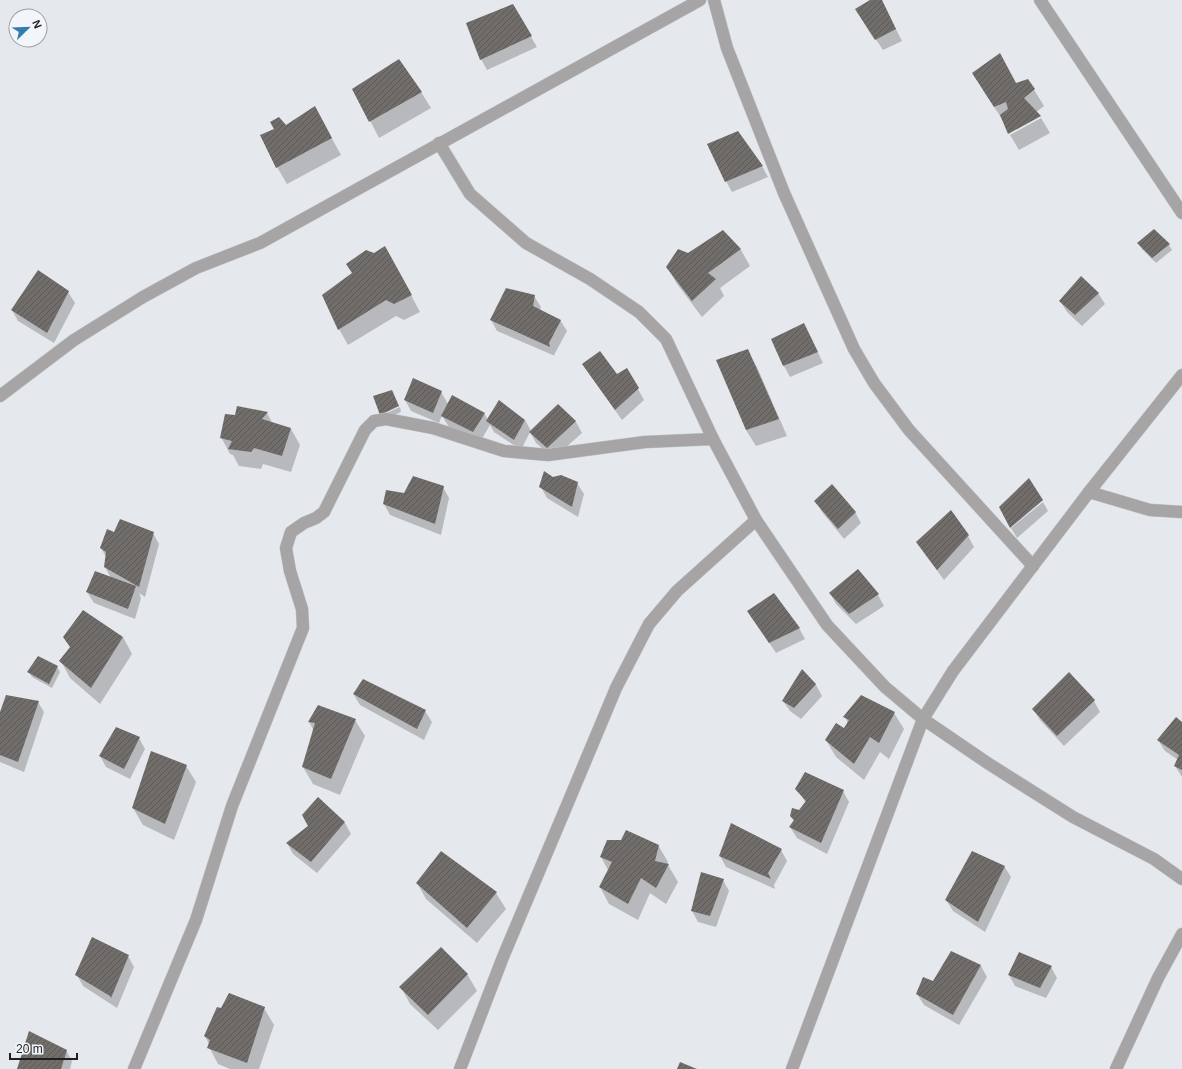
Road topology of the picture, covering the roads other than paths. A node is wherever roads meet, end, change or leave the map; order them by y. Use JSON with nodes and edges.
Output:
{"nodes":[{"id":1,"x":700,"y":0,"type":"edge"},
{"id":2,"x":714,"y":0,"type":"edge"},
{"id":3,"x":1040,"y":0,"type":"edge"},
{"id":4,"x":439,"y":144,"type":"junction"},
{"id":5,"x":1182,"y":213,"type":"edge"},
{"id":6,"x":1182,"y":375,"type":"edge"},
{"id":7,"x":0,"y":396,"type":"edge"},
{"id":8,"x":713,"y":439,"type":"junction"},
{"id":9,"x":1089,"y":492,"type":"junction"},
{"id":10,"x":1182,"y":512,"type":"edge"},
{"id":11,"x":756,"y":520,"type":"junction"},
{"id":12,"x":1033,"y":566,"type":"junction"},
{"id":13,"x":924,"y":719,"type":"junction"},
{"id":14,"x":1182,"y":879,"type":"edge"},
{"id":15,"x":1182,"y":934,"type":"edge"},
{"id":16,"x":134,"y":1069,"type":"edge"},
{"id":17,"x":460,"y":1069,"type":"edge"},
{"id":18,"x":792,"y":1069,"type":"edge"},
{"id":19,"x":1116,"y":1069,"type":"edge"}],
"edges":[{"from":1,"to":4,"type":"street"},
{"from":2,"to":12,"type":"street"},
{"from":3,"to":5,"type":"street"},
{"from":4,"to":7,"type":"street"},
{"from":4,"to":8,"type":"street"},
{"from":6,"to":9,"type":"street"},
{"from":8,"to":11,"type":"street"},
{"from":8,"to":16,"type":"street"},
{"from":9,"to":10,"type":"street"},
{"from":9,"to":12,"type":"street"},
{"from":11,"to":13,"type":"street"},
{"from":11,"to":17,"type":"street"},
{"from":12,"to":13,"type":"street"},
{"from":13,"to":14,"type":"street"},
{"from":13,"to":18,"type":"street"},
{"from":15,"to":19,"type":"street"}]}
